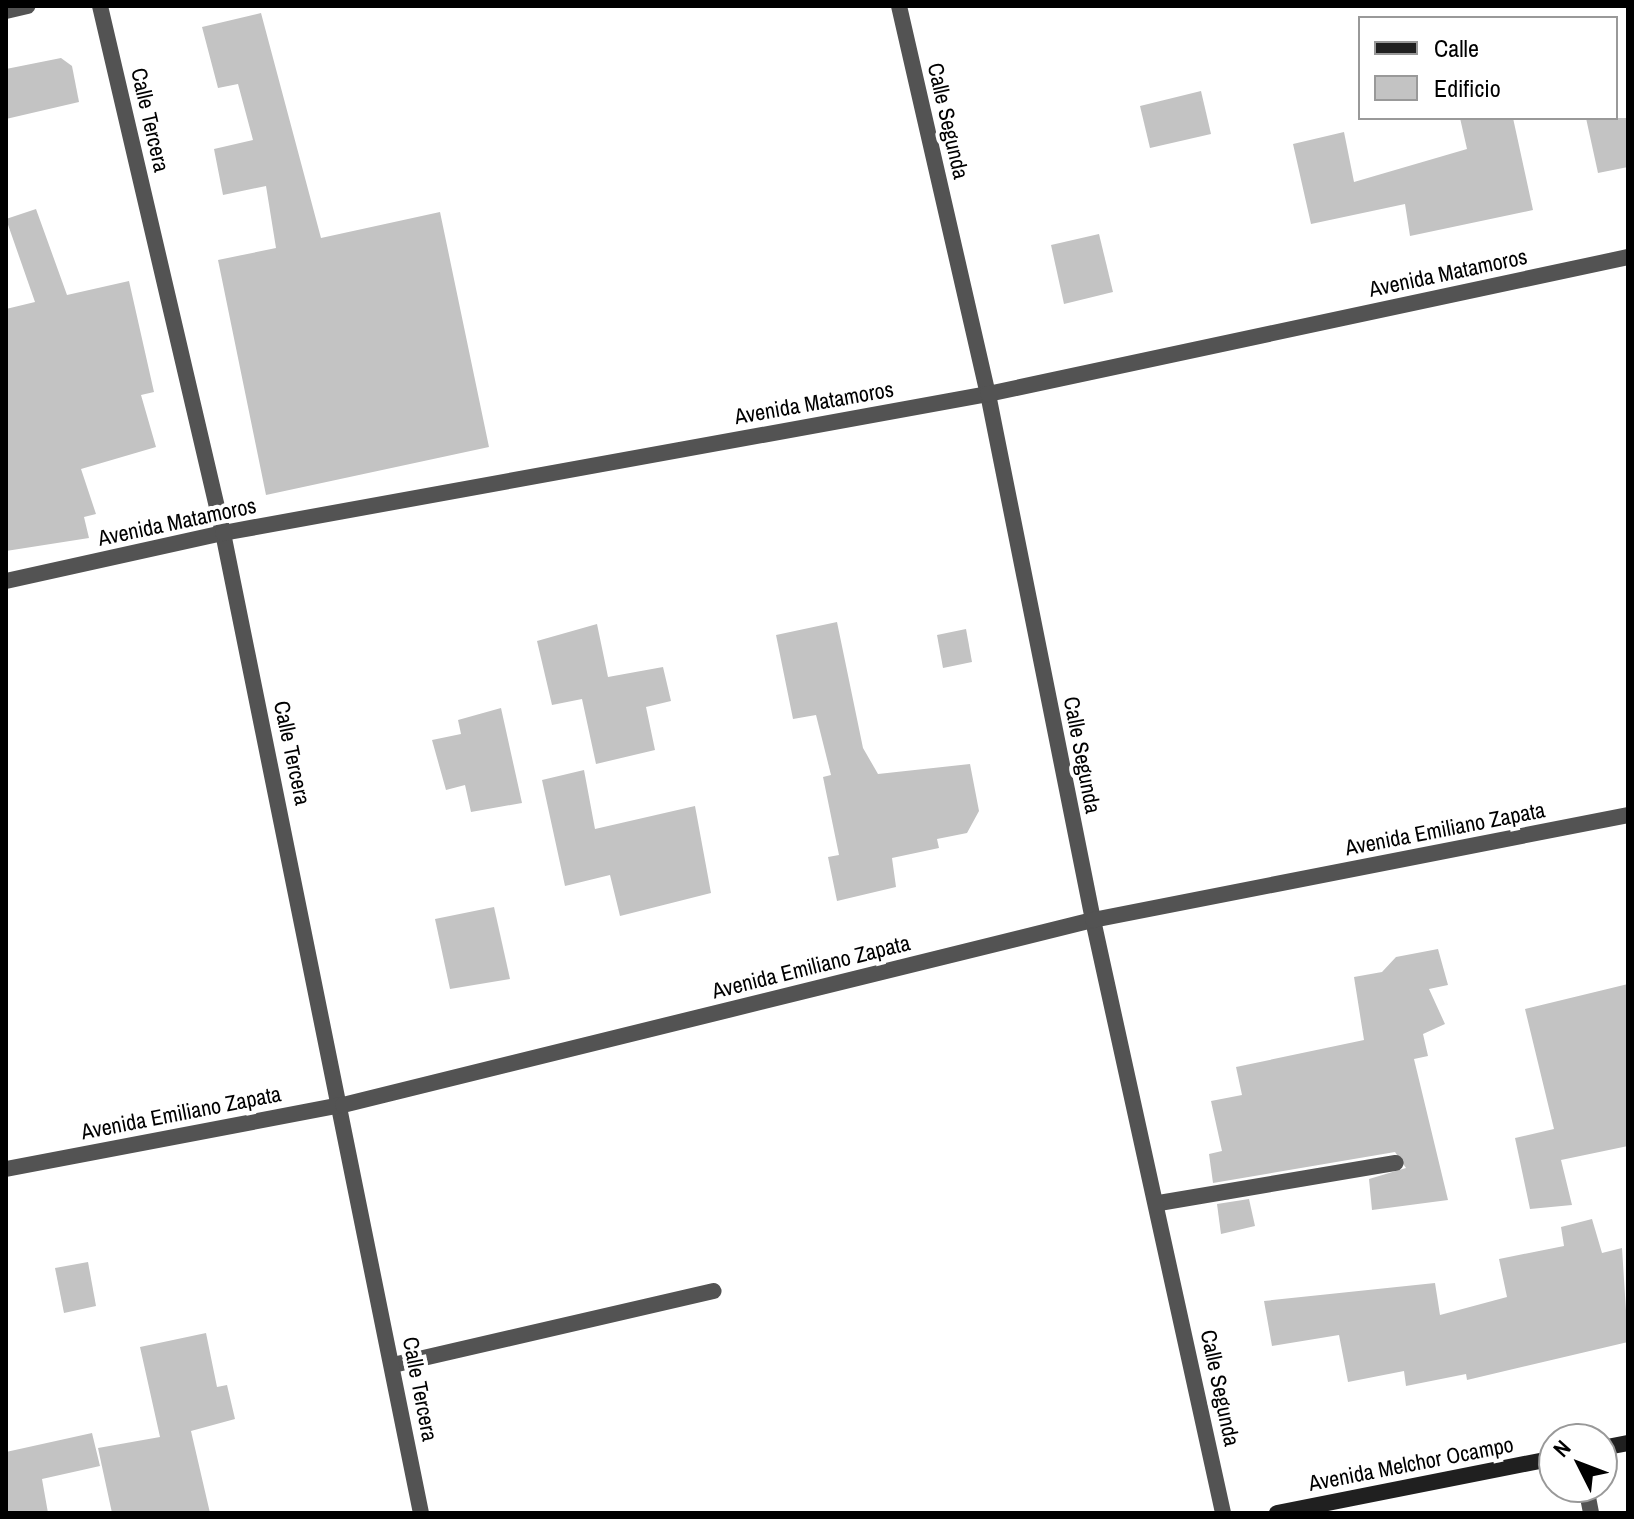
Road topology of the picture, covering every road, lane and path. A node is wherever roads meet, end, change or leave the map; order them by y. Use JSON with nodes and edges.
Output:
{"nodes":[{"id":1,"x":27,"y":6,"type":"edge"},
{"id":2,"x":100,"y":6,"type":"edge"},
{"id":3,"x":899,"y":6,"type":"edge"},
{"id":4,"x":6,"y":11,"type":"edge"},
{"id":5,"x":1628,"y":257,"type":"edge"},
{"id":6,"x":988,"y":394,"type":"junction"},
{"id":7,"x":223,"y":533,"type":"junction"},
{"id":8,"x":6,"y":581,"type":"edge"},
{"id":9,"x":1628,"y":815,"type":"edge"},
{"id":10,"x":1093,"y":920,"type":"junction"},
{"id":11,"x":343,"y":1105,"type":"junction"},
{"id":12,"x":1396,"y":1163,"type":"dead end"},
{"id":13,"x":6,"y":1169,"type":"edge"},
{"id":14,"x":1159,"y":1203,"type":"junction"},
{"id":15,"x":714,"y":1291,"type":"dead end"},
{"id":16,"x":393,"y":1365,"type":"junction"},
{"id":17,"x":1538,"y":1461,"type":"edge"},
{"id":18,"x":421,"y":1513,"type":"edge"},
{"id":19,"x":1223,"y":1513,"type":"edge"},
{"id":20,"x":1277,"y":1513,"type":"edge"}],
"edges":[{"from":1,"to":4,"type":"street"},
{"from":2,"to":7,"type":"street","name":"Calle Tercera"},
{"from":3,"to":6,"type":"street","name":"Calle Segunda"},
{"from":5,"to":6,"type":"street","name":"Avenida Matamoros"},
{"from":6,"to":7,"type":"street","name":"Avenida Matamoros"},
{"from":6,"to":10,"type":"street","name":"Calle Segunda"},
{"from":7,"to":8,"type":"street","name":"Avenida Matamoros"},
{"from":7,"to":11,"type":"street","name":"Calle Tercera"},
{"from":9,"to":10,"type":"street","name":"Avenida Emiliano Zapata"},
{"from":10,"to":11,"type":"street","name":"Avenida Emiliano Zapata"},
{"from":10,"to":14,"type":"street","name":"Calle Segunda"},
{"from":11,"to":13,"type":"street","name":"Avenida Emiliano Zapata"},
{"from":11,"to":16,"type":"street","name":"Calle Tercera"},
{"from":12,"to":14,"type":"street"},
{"from":14,"to":19,"type":"street","name":"Calle Segunda"},
{"from":15,"to":16,"type":"street"},
{"from":16,"to":18,"type":"street","name":"Calle Tercera"},
{"from":17,"to":20,"type":"main road","name":"Avenida Melchor Ocampo"}]}
